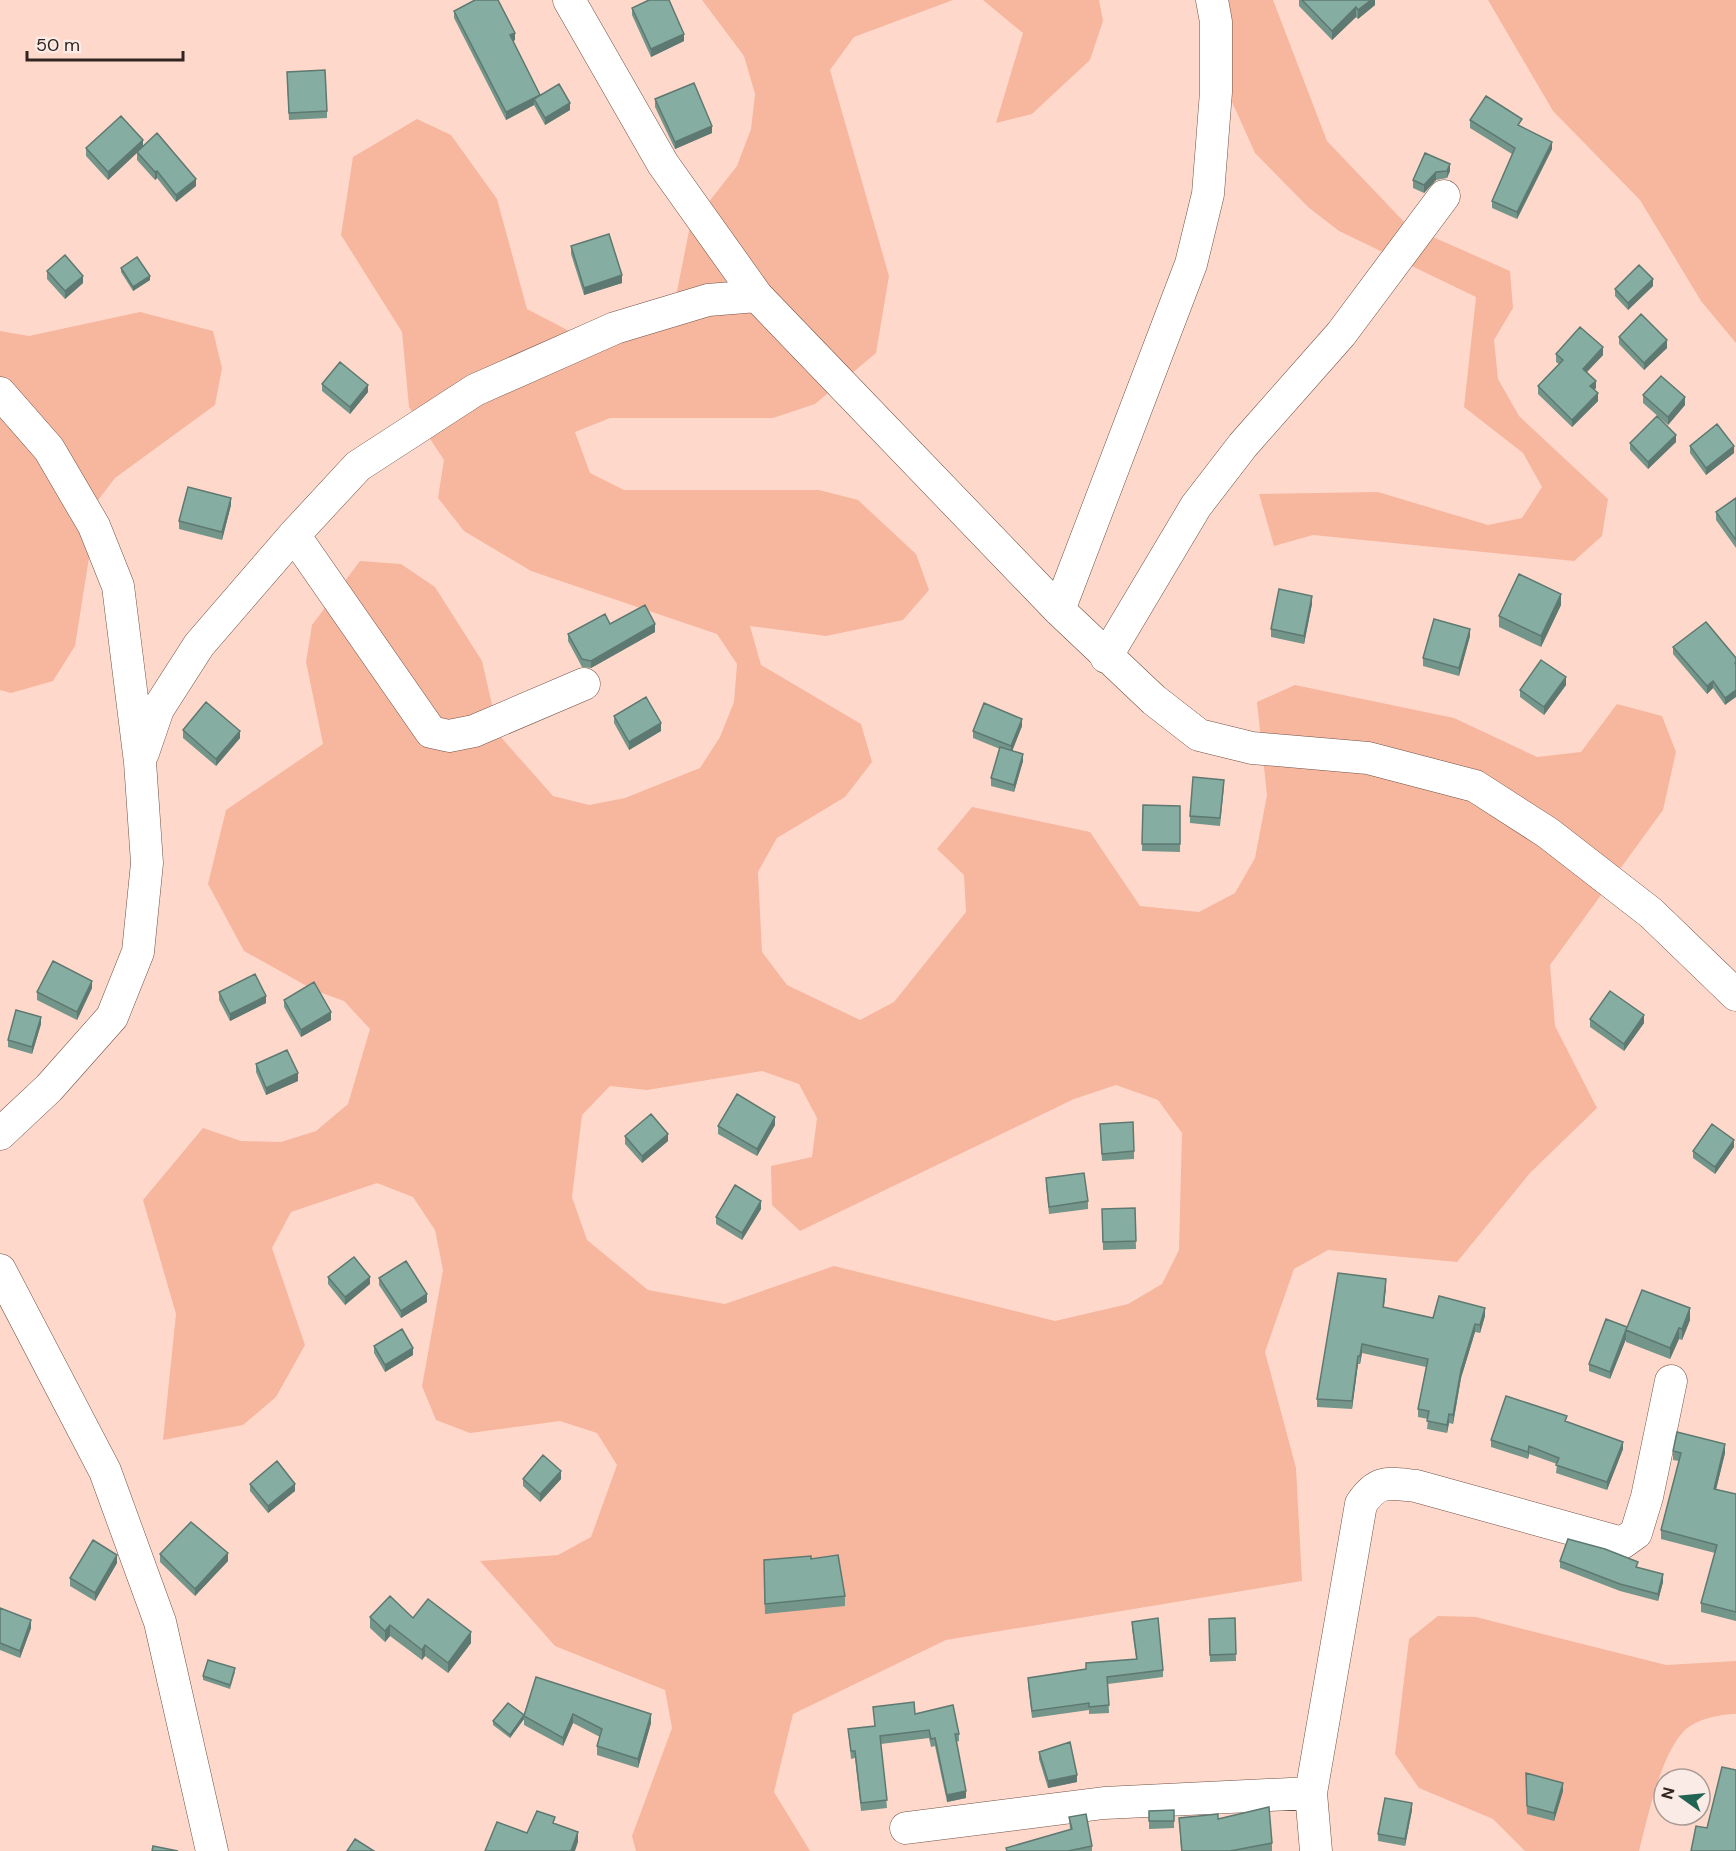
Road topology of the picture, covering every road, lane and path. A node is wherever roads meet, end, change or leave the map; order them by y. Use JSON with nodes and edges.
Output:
{"nodes":[{"id":1,"x":569,"y":0,"type":"edge"},
{"id":2,"x":1212,"y":0,"type":"edge"},
{"id":3,"x":1444,"y":196,"type":"dead end"},
{"id":4,"x":718,"y":244,"type":"junction"},
{"id":5,"x":757,"y":296,"type":"junction"},
{"id":6,"x":708,"y":300,"type":"junction"},
{"id":7,"x":0,"y":393,"type":"edge"},
{"id":8,"x":294,"y":535,"type":"junction"},
{"id":9,"x":1059,"y":610,"type":"junction"},
{"id":10,"x":1106,"y":657,"type":"junction"},
{"id":11,"x":584,"y":684,"type":"dead end"},
{"id":12,"x":140,"y":762,"type":"junction"},
{"id":13,"x":1736,"y":995,"type":"edge"},
{"id":14,"x":0,"y":1134,"type":"edge"},
{"id":15,"x":0,"y":1270,"type":"edge"},
{"id":16,"x":1671,"y":1381,"type":"dead end"},
{"id":17,"x":1311,"y":1793,"type":"junction"},
{"id":18,"x":906,"y":1828,"type":"dead end"},
{"id":19,"x":212,"y":1851,"type":"edge"},
{"id":20,"x":1316,"y":1851,"type":"edge"}],
"edges":[{"from":1,"to":4,"type":"street"},
{"from":2,"to":9,"type":"street"},
{"from":3,"to":10,"type":"street"},
{"from":4,"to":5,"type":"street"},
{"from":4,"to":6,"type":"street"},
{"from":5,"to":6,"type":"street"},
{"from":5,"to":9,"type":"street"},
{"from":6,"to":8,"type":"street"},
{"from":7,"to":12,"type":"street"},
{"from":8,"to":11,"type":"street"},
{"from":8,"to":12,"type":"street"},
{"from":9,"to":10,"type":"street"},
{"from":10,"to":13,"type":"street"},
{"from":12,"to":14,"type":"street"},
{"from":15,"to":19,"type":"street"},
{"from":16,"to":17,"type":"street"},
{"from":17,"to":18,"type":"street"},
{"from":17,"to":20,"type":"street"}]}
